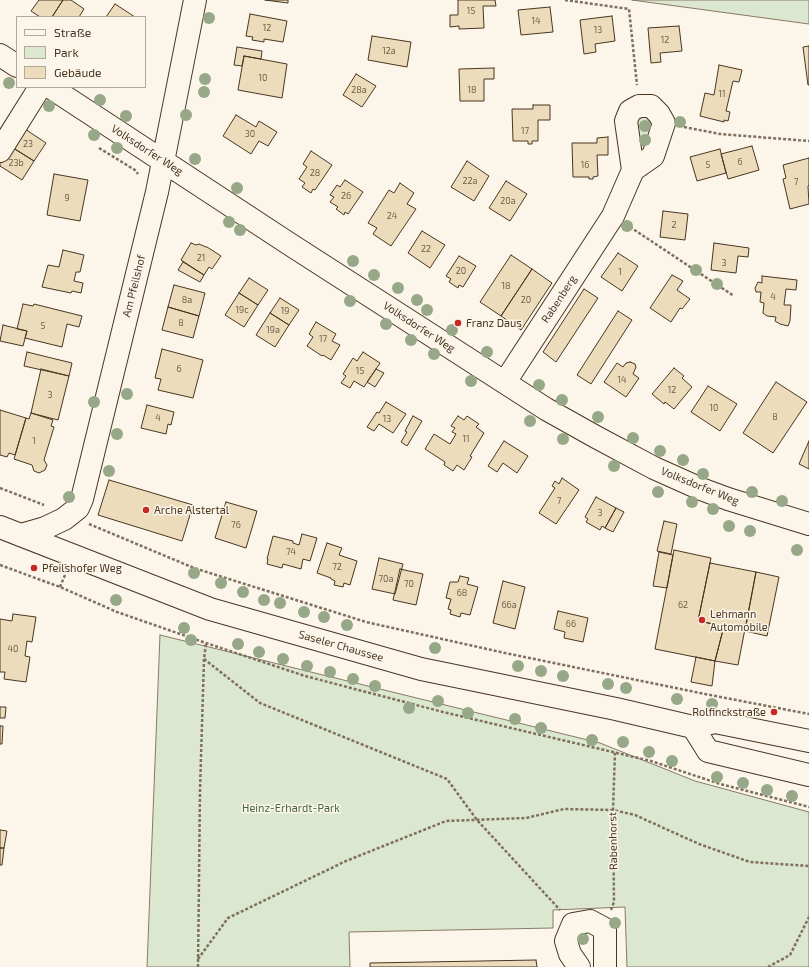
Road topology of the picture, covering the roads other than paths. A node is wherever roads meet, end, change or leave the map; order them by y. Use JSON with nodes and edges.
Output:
{"nodes":[{"id":1,"x":195,"y":0,"type":"edge"},
{"id":2,"x":0,"y":55,"type":"edge"},
{"id":3,"x":16,"y":65,"type":"edge"},
{"id":4,"x":39,"y":88,"type":"edge"},
{"id":5,"x":52,"y":88,"type":"edge"},
{"id":6,"x":0,"y":151,"type":"edge"},
{"id":7,"x":164,"y":161,"type":"junction"},
{"id":8,"x":633,"y":170,"type":"junction"},
{"id":9,"x":505,"y":382,"type":"junction"},
{"id":10,"x":809,"y":524,"type":"edge"},
{"id":11,"x":0,"y":527,"type":"edge"},
{"id":12,"x":21,"y":535,"type":"junction"},
{"id":13,"x":693,"y":727,"type":"junction"},
{"id":14,"x":809,"y":741,"type":"edge"},
{"id":15,"x":809,"y":775,"type":"edge"},
{"id":16,"x":579,"y":967,"type":"edge"},
{"id":17,"x":605,"y":967,"type":"edge"}],
"edges":[{"from":1,"to":7,"type":"street","name":"Am Pfeilshof"},
{"from":2,"to":3,"type":"street"},
{"from":4,"to":6,"type":"street"},
{"from":5,"to":7,"type":"street","name":"Volksdorfer Weg"},
{"from":7,"to":9,"type":"street","name":"Volksdorfer Weg"},
{"from":7,"to":12,"type":"street","name":"Am Pfeilshof"},
{"from":8,"to":8,"type":"street"},
{"from":8,"to":9,"type":"street","name":"Rabenberg"},
{"from":9,"to":10,"type":"street","name":"Volksdorfer Weg"},
{"from":11,"to":12,"type":"street","name":"Saseler Chaussee"},
{"from":12,"to":13,"type":"street","name":"Saseler Chaussee"},
{"from":13,"to":14,"type":"street","name":"Saseler Chaussee"},
{"from":13,"to":15,"type":"street"},
{"from":16,"to":17,"type":"street"}]}
